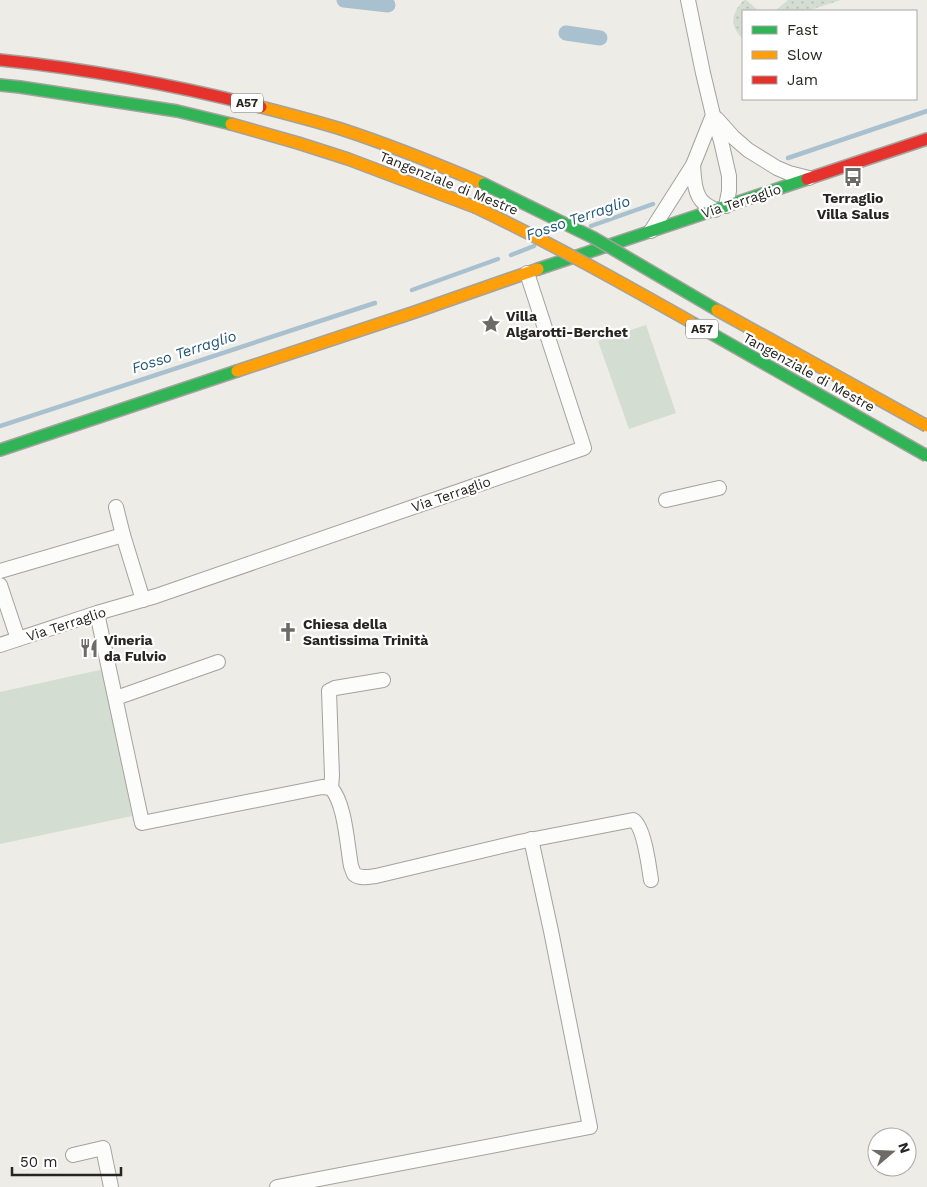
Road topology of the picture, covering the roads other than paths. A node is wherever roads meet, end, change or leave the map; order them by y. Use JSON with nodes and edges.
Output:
{"nodes":[{"id":1,"x":688,"y":0,"type":"edge"},
{"id":2,"x":0,"y":60,"type":"edge"},
{"id":3,"x":137,"y":69,"type":"dead end"},
{"id":4,"x":0,"y":85,"type":"edge"},
{"id":5,"x":180,"y":87,"type":"junction"},
{"id":6,"x":177,"y":112,"type":"junction"},
{"id":7,"x":113,"y":113,"type":"dead end"},
{"id":8,"x":713,"y":115,"type":"junction"},
{"id":9,"x":927,"y":139,"type":"edge"},
{"id":10,"x":693,"y":165,"type":"junction"},
{"id":11,"x":810,"y":178,"type":"junction"},
{"id":12,"x":720,"y":208,"type":"junction"},
{"id":13,"x":651,"y":231,"type":"junction"},
{"id":14,"x":527,"y":273,"type":"junction"},
{"id":15,"x":927,"y":426,"type":"edge"},
{"id":16,"x":0,"y":450,"type":"edge"},
{"id":17,"x":927,"y":456,"type":"edge"},
{"id":18,"x":719,"y":488,"type":"dead end"},
{"id":19,"x":666,"y":500,"type":"dead end"},
{"id":20,"x":116,"y":507,"type":"dead end"},
{"id":21,"x":123,"y":535,"type":"junction"},
{"id":22,"x":0,"y":572,"type":"edge"},
{"id":23,"x":0,"y":585,"type":"edge"},
{"id":24,"x":142,"y":600,"type":"junction"},
{"id":25,"x":98,"y":613,"type":"junction"},
{"id":26,"x":18,"y":639,"type":"junction"},
{"id":27,"x":0,"y":645,"type":"edge"},
{"id":28,"x":218,"y":662,"type":"dead end"},
{"id":29,"x":383,"y":680,"type":"dead end"},
{"id":30,"x":116,"y":698,"type":"junction"},
{"id":31,"x":331,"y":788,"type":"junction"},
{"id":32,"x":531,"y":840,"type":"junction"},
{"id":33,"x":651,"y":880,"type":"dead end"},
{"id":34,"x":73,"y":1155,"type":"dead end"},
{"id":35,"x":112,"y":1187,"type":"edge"},
{"id":36,"x":277,"y":1187,"type":"edge"}],
"edges":[{"from":1,"to":8,"type":"street"},
{"from":2,"to":5,"type":"main road","name":"Tangenziale di Mestre","number":"A57"},
{"from":3,"to":5,"type":"main road","number":"A57"},
{"from":4,"to":6,"type":"main road","name":"Tangenziale di Mestre","number":"A57"},
{"from":5,"to":15,"type":"main road","name":"Tangenziale di Mestre","number":"A57","bridge":true},
{"from":6,"to":7,"type":"main road","number":"A57"},
{"from":6,"to":17,"type":"main road","name":"Tangenziale di Mestre","number":"A57","bridge":true},
{"from":8,"to":10,"type":"street"},
{"from":8,"to":11,"type":"street"},
{"from":8,"to":12,"type":"street"},
{"from":9,"to":11,"type":"main road","name":"Via Terraglio"},
{"from":10,"to":12,"type":"street"},
{"from":10,"to":13,"type":"street"},
{"from":11,"to":12,"type":"main road","name":"Via Terraglio"},
{"from":12,"to":13,"type":"main road","name":"Via Terraglio"},
{"from":13,"to":14,"type":"main road","name":"Via Terraglio"},
{"from":14,"to":16,"type":"main road","name":"Via Terraglio"},
{"from":14,"to":24,"type":"street","name":"Via Terraglio"},
{"from":18,"to":19,"type":"street"},
{"from":20,"to":21,"type":"street"},
{"from":21,"to":22,"type":"street"},
{"from":21,"to":24,"type":"street"},
{"from":23,"to":26,"type":"street","name":"Via Terraglio"},
{"from":24,"to":25,"type":"street","name":"Via Terraglio"},
{"from":25,"to":26,"type":"street","name":"Via Terraglio"},
{"from":25,"to":30,"type":"street"},
{"from":26,"to":27,"type":"street","name":"Via Terraglio"},
{"from":28,"to":30,"type":"street"},
{"from":29,"to":31,"type":"street"},
{"from":30,"to":31,"type":"street"},
{"from":31,"to":32,"type":"street"},
{"from":32,"to":33,"type":"street"},
{"from":32,"to":36,"type":"street"},
{"from":34,"to":35,"type":"street"}]}
